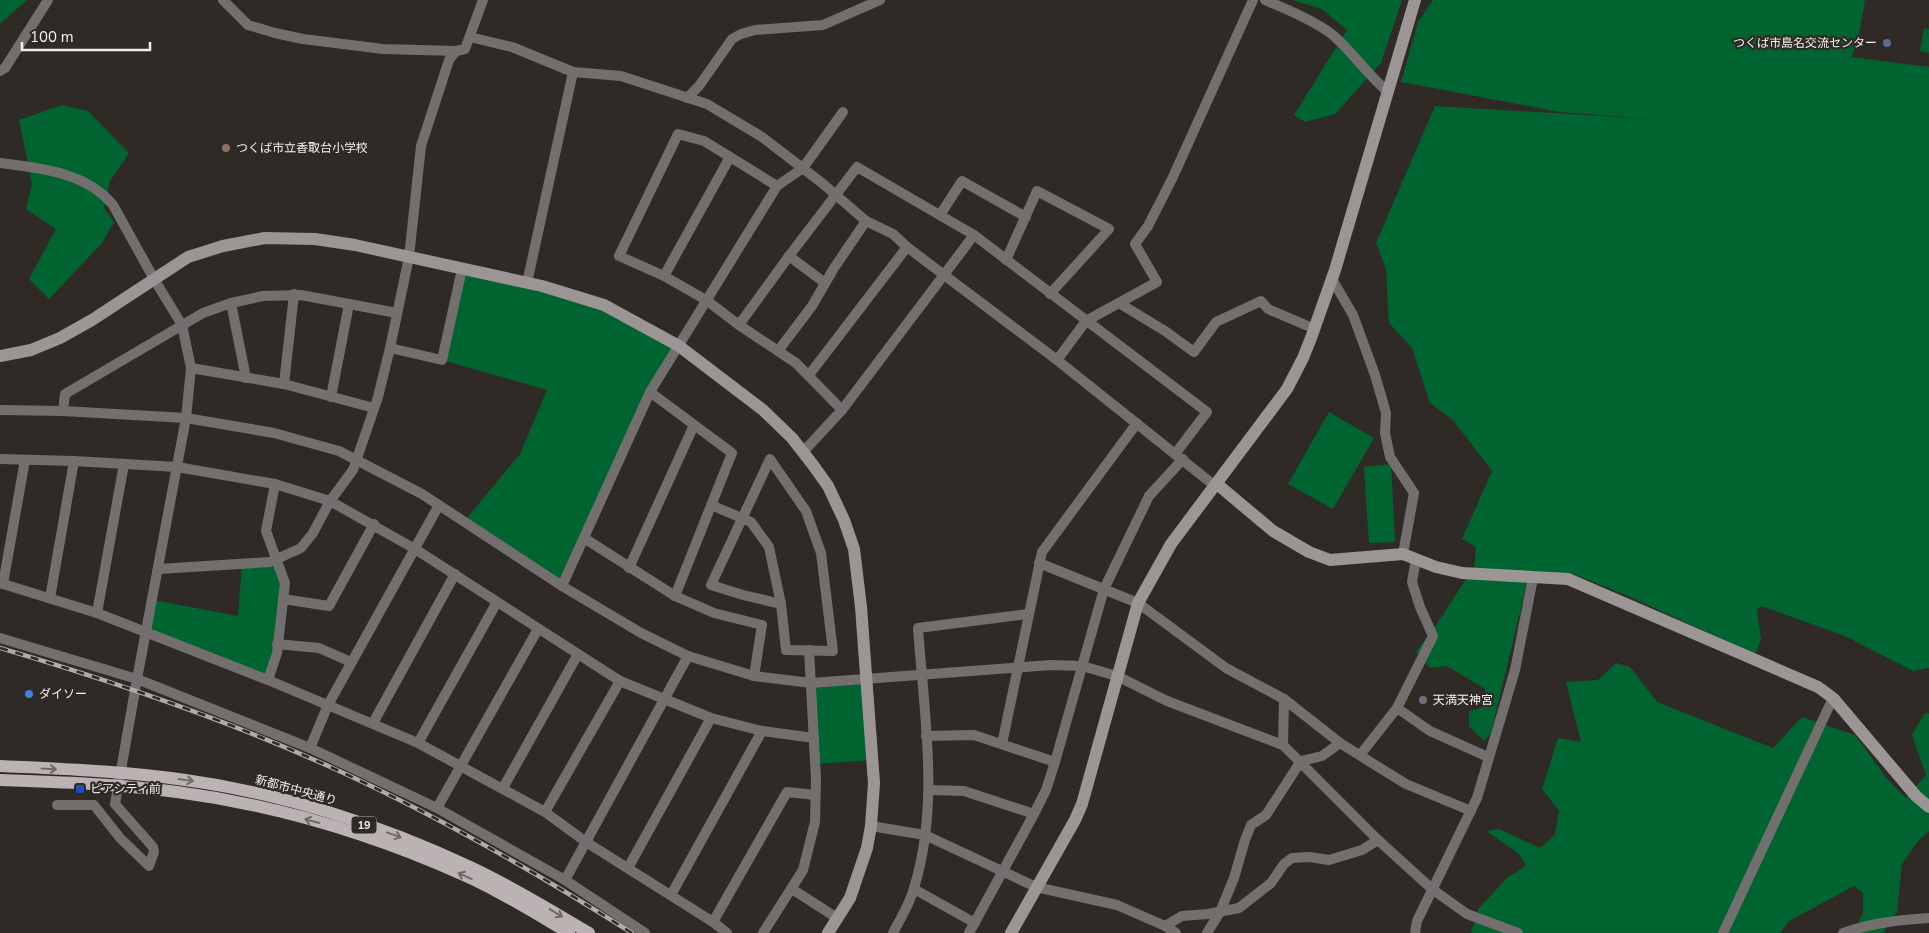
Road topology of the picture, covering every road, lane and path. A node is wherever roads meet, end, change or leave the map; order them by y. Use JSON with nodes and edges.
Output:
{"nodes":[{"id":1,"x":48,"y":0,"type":"edge"},
{"id":2,"x":222,"y":0,"type":"edge"},
{"id":3,"x":483,"y":0,"type":"edge"},
{"id":4,"x":880,"y":0,"type":"edge"},
{"id":5,"x":1253,"y":0,"type":"edge"},
{"id":6,"x":1265,"y":0,"type":"edge"},
{"id":7,"x":1415,"y":0,"type":"edge"},
{"id":8,"x":470,"y":37,"type":"junction"},
{"id":9,"x":456,"y":51,"type":"junction"},
{"id":10,"x":0,"y":71,"type":"edge"},
{"id":11,"x":573,"y":72,"type":"junction"},
{"id":12,"x":1388,"y":92,"type":"junction"},
{"id":13,"x":687,"y":98,"type":"junction"},
{"id":14,"x":844,"y":112,"type":"dead end"},
{"id":15,"x":730,"y":157,"type":"junction"},
{"id":16,"x":0,"y":163,"type":"edge"},
{"id":17,"x":803,"y":168,"type":"junction"},
{"id":18,"x":777,"y":186,"type":"junction"},
{"id":19,"x":836,"y":196,"type":"junction"},
{"id":20,"x":940,"y":215,"type":"junction"},
{"id":21,"x":1026,"y":217,"type":"junction"},
{"id":22,"x":866,"y":221,"type":"junction"},
{"id":23,"x":974,"y":235,"type":"junction"},
{"id":24,"x":907,"y":246,"type":"junction"},
{"id":25,"x":788,"y":256,"type":"junction"},
{"id":26,"x":409,"y":257,"type":"junction"},
{"id":27,"x":1006,"y":260,"type":"junction"},
{"id":28,"x":462,"y":269,"type":"junction"},
{"id":29,"x":945,"y":274,"type":"junction"},
{"id":30,"x":664,"y":276,"type":"junction"},
{"id":31,"x":1332,"y":278,"type":"junction"},
{"id":32,"x":154,"y":279,"type":"junction"},
{"id":33,"x":527,"y":283,"type":"junction"},
{"id":34,"x":825,"y":283,"type":"junction"},
{"id":35,"x":294,"y":294,"type":"junction"},
{"id":36,"x":1050,"y":294,"type":"junction"},
{"id":37,"x":706,"y":300,"type":"junction"},
{"id":38,"x":231,"y":303,"type":"junction"},
{"id":39,"x":1119,"y":303,"type":"junction"},
{"id":40,"x":349,"y":304,"type":"junction"},
{"id":41,"x":397,"y":313,"type":"junction"},
{"id":42,"x":1086,"y":321,"type":"junction"},
{"id":43,"x":182,"y":325,"type":"junction"},
{"id":44,"x":739,"y":325,"type":"junction"},
{"id":45,"x":1315,"y":329,"type":"junction"},
{"id":46,"x":679,"y":346,"type":"junction"},
{"id":47,"x":390,"y":348,"type":"junction"},
{"id":48,"x":778,"y":351,"type":"junction"},
{"id":49,"x":0,"y":356,"type":"edge"},
{"id":50,"x":1057,"y":360,"type":"junction"},
{"id":51,"x":191,"y":368,"type":"junction"},
{"id":52,"x":809,"y":375,"type":"junction"},
{"id":53,"x":246,"y":378,"type":"junction"},
{"id":54,"x":284,"y":384,"type":"junction"},
{"id":55,"x":650,"y":392,"type":"junction"},
{"id":56,"x":332,"y":397,"type":"junction"},
{"id":57,"x":374,"y":408,"type":"junction"},
{"id":58,"x":0,"y":410,"type":"edge"},
{"id":59,"x":842,"y":410,"type":"junction"},
{"id":60,"x":62,"y":411,"type":"junction"},
{"id":61,"x":186,"y":418,"type":"junction"},
{"id":62,"x":1137,"y":423,"type":"junction"},
{"id":63,"x":694,"y":425,"type":"junction"},
{"id":64,"x":803,"y":452,"type":"junction"},
{"id":65,"x":1179,"y":457,"type":"junction"},
{"id":66,"x":0,"y":459,"type":"edge"},
{"id":67,"x":25,"y":460,"type":"junction"},
{"id":68,"x":358,"y":460,"type":"junction"},
{"id":69,"x":74,"y":461,"type":"junction"},
{"id":70,"x":124,"y":464,"type":"junction"},
{"id":71,"x":177,"y":467,"type":"junction"},
{"id":72,"x":275,"y":484,"type":"junction"},
{"id":73,"x":1216,"y":485,"type":"junction"},
{"id":74,"x":330,"y":501,"type":"junction"},
{"id":75,"x":440,"y":505,"type":"junction"},
{"id":76,"x":711,"y":505,"type":"junction"},
{"id":77,"x":741,"y":518,"type":"junction"},
{"id":78,"x":374,"y":524,"type":"junction"},
{"id":79,"x":584,"y":538,"type":"junction"},
{"id":80,"x":415,"y":549,"type":"junction"},
{"id":81,"x":1403,"y":554,"type":"junction"},
{"id":82,"x":277,"y":559,"type":"junction"},
{"id":83,"x":1416,"y":559,"type":"junction"},
{"id":84,"x":1039,"y":563,"type":"junction"},
{"id":85,"x":629,"y":568,"type":"junction"},
{"id":86,"x":159,"y":569,"type":"junction"},
{"id":87,"x":455,"y":574,"type":"junction"},
{"id":88,"x":1533,"y":578,"type":"junction"},
{"id":89,"x":2,"y":584,"type":"edge"},
{"id":90,"x":562,"y":586,"type":"junction"},
{"id":91,"x":1104,"y":589,"type":"junction"},
{"id":92,"x":675,"y":596,"type":"junction"},
{"id":93,"x":50,"y":598,"type":"junction"},
{"id":94,"x":283,"y":599,"type":"junction"},
{"id":95,"x":497,"y":602,"type":"junction"},
{"id":96,"x":1138,"y":603,"type":"junction"},
{"id":97,"x":781,"y":604,"type":"junction"},
{"id":98,"x":97,"y":612,"type":"junction"},
{"id":99,"x":1028,"y":614,"type":"junction"},
{"id":100,"x":538,"y":629,"type":"junction"},
{"id":101,"x":146,"y":632,"type":"junction"},
{"id":102,"x":0,"y":638,"type":"edge"},
{"id":103,"x":277,"y":644,"type":"junction"},
{"id":104,"x":809,"y":650,"type":"junction"},
{"id":105,"x":578,"y":654,"type":"junction"},
{"id":106,"x":688,"y":656,"type":"junction"},
{"id":107,"x":351,"y":662,"type":"junction"},
{"id":108,"x":1082,"y":666,"type":"junction"},
{"id":109,"x":1018,"y":667,"type":"junction"},
{"id":110,"x":754,"y":676,"type":"junction"},
{"id":111,"x":921,"y":676,"type":"junction"},
{"id":112,"x":1118,"y":676,"type":"junction"},
{"id":113,"x":867,"y":678,"type":"junction"},
{"id":114,"x":137,"y":679,"type":"junction"},
{"id":115,"x":268,"y":680,"type":"junction"},
{"id":116,"x":620,"y":681,"type":"junction"},
{"id":117,"x":811,"y":683,"type":"junction"},
{"id":118,"x":1833,"y":698,"type":"junction"},
{"id":119,"x":665,"y":699,"type":"junction"},
{"id":120,"x":1284,"y":699,"type":"junction"},
{"id":121,"x":328,"y":705,"type":"junction"},
{"id":122,"x":1397,"y":708,"type":"junction"},
{"id":123,"x":711,"y":718,"type":"junction"},
{"id":124,"x":373,"y":723,"type":"junction"},
{"id":125,"x":762,"y":731,"type":"junction"},
{"id":126,"x":926,"y":736,"type":"junction"},
{"id":127,"x":814,"y":738,"type":"junction"},
{"id":128,"x":418,"y":743,"type":"junction"},
{"id":129,"x":1340,"y":743,"type":"junction"},
{"id":130,"x":1002,"y":744,"type":"junction"},
{"id":131,"x":1283,"y":745,"type":"junction"},
{"id":132,"x":310,"y":748,"type":"junction"},
{"id":133,"x":1360,"y":755,"type":"junction"},
{"id":134,"x":1488,"y":757,"type":"junction"},
{"id":135,"x":1301,"y":761,"type":"junction"},
{"id":136,"x":1055,"y":762,"type":"junction"},
{"id":137,"x":460,"y":765,"type":"junction"},
{"id":138,"x":0,"y":766,"type":"edge"},
{"id":139,"x":119,"y":779,"type":"junction"},
{"id":140,"x":0,"y":780,"type":"edge"},
{"id":141,"x":503,"y":788,"type":"junction"},
{"id":142,"x":929,"y":790,"type":"junction"},
{"id":143,"x":815,"y":794,"type":"junction"},
{"id":144,"x":57,"y":805,"type":"dead end"},
{"id":145,"x":1929,"y":807,"type":"edge"},
{"id":146,"x":437,"y":808,"type":"junction"},
{"id":147,"x":1471,"y":811,"type":"junction"},
{"id":148,"x":545,"y":812,"type":"junction"},
{"id":149,"x":1034,"y":814,"type":"junction"},
{"id":150,"x":871,"y":826,"type":"junction"},
{"id":151,"x":925,"y":835,"type":"junction"},
{"id":152,"x":1378,"y":840,"type":"junction"},
{"id":153,"x":586,"y":842,"type":"junction"},
{"id":154,"x":628,"y":868,"type":"junction"},
{"id":155,"x":1002,"y":871,"type":"junction"},
{"id":156,"x":565,"y":880,"type":"junction"},
{"id":157,"x":1036,"y":887,"type":"junction"},
{"id":158,"x":792,"y":889,"type":"junction"},
{"id":159,"x":914,"y":889,"type":"junction"},
{"id":160,"x":1432,"y":890,"type":"junction"},
{"id":161,"x":671,"y":895,"type":"junction"},
{"id":162,"x":1220,"y":912,"type":"junction"},
{"id":163,"x":837,"y":918,"type":"junction"},
{"id":164,"x":1929,"y":918,"type":"edge"},
{"id":165,"x":714,"y":922,"type":"junction"},
{"id":166,"x":975,"y":923,"type":"junction"},
{"id":167,"x":1165,"y":926,"type":"junction"},
{"id":168,"x":569,"y":933,"type":"edge"},
{"id":169,"x":589,"y":933,"type":"edge"},
{"id":170,"x":645,"y":933,"type":"edge"},
{"id":171,"x":727,"y":933,"type":"edge"},
{"id":172,"x":763,"y":933,"type":"edge"},
{"id":173,"x":828,"y":933,"type":"edge"},
{"id":174,"x":893,"y":933,"type":"edge"},
{"id":175,"x":969,"y":933,"type":"edge"},
{"id":176,"x":1011,"y":933,"type":"edge"},
{"id":177,"x":1176,"y":933,"type":"edge"},
{"id":178,"x":1207,"y":933,"type":"edge"},
{"id":179,"x":1415,"y":933,"type":"edge"},
{"id":180,"x":1518,"y":933,"type":"edge"},
{"id":181,"x":1723,"y":933,"type":"edge"},
{"id":182,"x":1843,"y":933,"type":"edge"}],
"edges":[{"from":1,"to":10,"type":"street"},
{"from":2,"to":9,"type":"street"},
{"from":3,"to":8,"type":"street"},
{"from":4,"to":13,"type":"street"},
{"from":5,"to":39,"type":"street"},
{"from":6,"to":12,"type":"street"},
{"from":7,"to":12,"type":"street"},
{"from":8,"to":9,"type":"street"},
{"from":8,"to":11,"type":"street"},
{"from":9,"to":26,"type":"street"},
{"from":11,"to":13,"type":"street"},
{"from":11,"to":33,"type":"street"},
{"from":12,"to":31,"type":"street"},
{"from":13,"to":17,"type":"street"},
{"from":14,"to":17,"type":"street"},
{"from":15,"to":18,"type":"street"},
{"from":15,"to":30,"type":"street"},
{"from":15,"to":30,"type":"street"},
{"from":16,"to":32,"type":"street"},
{"from":17,"to":18,"type":"street"},
{"from":17,"to":19,"type":"street"},
{"from":18,"to":37,"type":"street"},
{"from":19,"to":20,"type":"street"},
{"from":19,"to":22,"type":"street"},
{"from":19,"to":25,"type":"street"},
{"from":20,"to":21,"type":"street"},
{"from":20,"to":23,"type":"street"},
{"from":21,"to":27,"type":"street"},
{"from":21,"to":36,"type":"street"},
{"from":22,"to":24,"type":"street"},
{"from":22,"to":34,"type":"street"},
{"from":23,"to":27,"type":"street"},
{"from":23,"to":29,"type":"street"},
{"from":24,"to":29,"type":"street"},
{"from":24,"to":52,"type":"street"},
{"from":25,"to":34,"type":"street"},
{"from":25,"to":44,"type":"street"},
{"from":26,"to":28,"type":"street"},
{"from":26,"to":32,"type":"street"},
{"from":26,"to":41,"type":"street"},
{"from":27,"to":36,"type":"street"},
{"from":28,"to":33,"type":"street"},
{"from":28,"to":47,"type":"street"},
{"from":29,"to":50,"type":"street"},
{"from":29,"to":59,"type":"street"},
{"from":30,"to":37,"type":"street"},
{"from":31,"to":45,"type":"street"},
{"from":31,"to":81,"type":"street"},
{"from":32,"to":43,"type":"street"},
{"from":32,"to":49,"type":"street"},
{"from":33,"to":46,"type":"street"},
{"from":34,"to":48,"type":"street"},
{"from":35,"to":38,"type":"street"},
{"from":35,"to":40,"type":"street"},
{"from":35,"to":54,"type":"street"},
{"from":36,"to":42,"type":"street"},
{"from":37,"to":44,"type":"street"},
{"from":37,"to":46,"type":"street"},
{"from":38,"to":43,"type":"street"},
{"from":38,"to":53,"type":"street"},
{"from":39,"to":42,"type":"street"},
{"from":39,"to":45,"type":"street"},
{"from":40,"to":41,"type":"street"},
{"from":40,"to":56,"type":"street"},
{"from":41,"to":47,"type":"street"},
{"from":42,"to":50,"type":"street"},
{"from":42,"to":65,"type":"street"},
{"from":43,"to":51,"type":"street"},
{"from":43,"to":60,"type":"street"},
{"from":44,"to":48,"type":"street"},
{"from":45,"to":73,"type":"street"},
{"from":46,"to":55,"type":"street"},
{"from":46,"to":64,"type":"street"},
{"from":47,"to":57,"type":"street"},
{"from":48,"to":52,"type":"street"},
{"from":50,"to":62,"type":"street"},
{"from":51,"to":53,"type":"street"},
{"from":51,"to":61,"type":"street"},
{"from":52,"to":59,"type":"street"},
{"from":53,"to":54,"type":"street"},
{"from":54,"to":56,"type":"street"},
{"from":55,"to":63,"type":"street"},
{"from":55,"to":79,"type":"street"},
{"from":56,"to":57,"type":"street"},
{"from":57,"to":68,"type":"street"},
{"from":58,"to":60,"type":"street"},
{"from":59,"to":64,"type":"street"},
{"from":60,"to":61,"type":"street"},
{"from":61,"to":68,"type":"street"},
{"from":61,"to":71,"type":"street"},
{"from":62,"to":65,"type":"street"},
{"from":62,"to":84,"type":"street"},
{"from":63,"to":76,"type":"street"},
{"from":63,"to":85,"type":"street"},
{"from":64,"to":113,"type":"street"},
{"from":65,"to":73,"type":"street"},
{"from":65,"to":91,"type":"street"},
{"from":66,"to":67,"type":"street"},
{"from":67,"to":69,"type":"street"},
{"from":67,"to":89,"type":"street"},
{"from":68,"to":74,"type":"street"},
{"from":68,"to":75,"type":"street"},
{"from":69,"to":70,"type":"street"},
{"from":69,"to":93,"type":"street"},
{"from":70,"to":71,"type":"street"},
{"from":70,"to":98,"type":"street"},
{"from":71,"to":72,"type":"street"},
{"from":71,"to":86,"type":"street"},
{"from":72,"to":74,"type":"street"},
{"from":72,"to":82,"type":"street"},
{"from":73,"to":81,"type":"street"},
{"from":73,"to":96,"type":"street"},
{"from":74,"to":78,"type":"street"},
{"from":74,"to":82,"type":"street"},
{"from":75,"to":80,"type":"street"},
{"from":75,"to":90,"type":"street"},
{"from":76,"to":77,"type":"street"},
{"from":76,"to":92,"type":"street"},
{"from":77,"to":97,"type":"street"},
{"from":77,"to":97,"type":"street"},
{"from":77,"to":104,"type":"street"},
{"from":78,"to":80,"type":"street"},
{"from":78,"to":94,"type":"street"},
{"from":79,"to":85,"type":"street"},
{"from":79,"to":90,"type":"street"},
{"from":80,"to":87,"type":"street"},
{"from":80,"to":107,"type":"street"},
{"from":81,"to":83,"type":"street"},
{"from":82,"to":86,"type":"street"},
{"from":82,"to":94,"type":"street"},
{"from":83,"to":88,"type":"street"},
{"from":83,"to":122,"type":"street"},
{"from":84,"to":91,"type":"street"},
{"from":84,"to":99,"type":"street"},
{"from":85,"to":92,"type":"street"},
{"from":86,"to":101,"type":"street"},
{"from":87,"to":95,"type":"street"},
{"from":87,"to":124,"type":"street"},
{"from":88,"to":118,"type":"street"},
{"from":88,"to":134,"type":"street"},
{"from":89,"to":93,"type":"street"},
{"from":90,"to":106,"type":"street"},
{"from":91,"to":96,"type":"street"},
{"from":91,"to":108,"type":"street"},
{"from":92,"to":110,"type":"street"},
{"from":93,"to":98,"type":"street"},
{"from":94,"to":103,"type":"street"},
{"from":95,"to":100,"type":"street"},
{"from":95,"to":128,"type":"street"},
{"from":96,"to":112,"type":"street"},
{"from":96,"to":120,"type":"street"},
{"from":97,"to":104,"type":"street"},
{"from":98,"to":101,"type":"street"},
{"from":99,"to":109,"type":"street"},
{"from":99,"to":111,"type":"street"},
{"from":100,"to":105,"type":"street"},
{"from":100,"to":137,"type":"street"},
{"from":101,"to":114,"type":"street"},
{"from":101,"to":115,"type":"street"},
{"from":102,"to":114,"type":"street"},
{"from":103,"to":107,"type":"street"},
{"from":103,"to":115,"type":"street"},
{"from":104,"to":117,"type":"street"},
{"from":105,"to":116,"type":"street"},
{"from":105,"to":141,"type":"street"},
{"from":106,"to":110,"type":"street"},
{"from":106,"to":119,"type":"street"},
{"from":107,"to":121,"type":"street"},
{"from":108,"to":109,"type":"street"},
{"from":108,"to":112,"type":"street"},
{"from":108,"to":136,"type":"street"},
{"from":109,"to":111,"type":"street"},
{"from":109,"to":130,"type":"street"},
{"from":110,"to":117,"type":"street"},
{"from":111,"to":113,"type":"street"},
{"from":111,"to":126,"type":"street"},
{"from":112,"to":131,"type":"street"},
{"from":112,"to":157,"type":"street"},
{"from":113,"to":117,"type":"street"},
{"from":113,"to":150,"type":"street"},
{"from":114,"to":132,"type":"street"},
{"from":114,"to":139,"type":"street"},
{"from":115,"to":121,"type":"street"},
{"from":116,"to":119,"type":"street"},
{"from":116,"to":148,"type":"street"},
{"from":117,"to":127,"type":"street"},
{"from":118,"to":145,"type":"street"},
{"from":118,"to":181,"type":"street"},
{"from":119,"to":123,"type":"street"},
{"from":119,"to":153,"type":"street"},
{"from":120,"to":129,"type":"street"},
{"from":120,"to":131,"type":"street"},
{"from":121,"to":124,"type":"street"},
{"from":121,"to":132,"type":"street"},
{"from":122,"to":133,"type":"street"},
{"from":122,"to":134,"type":"street"},
{"from":123,"to":125,"type":"street"},
{"from":123,"to":154,"type":"street"},
{"from":124,"to":128,"type":"street"},
{"from":125,"to":127,"type":"street"},
{"from":125,"to":161,"type":"street"},
{"from":126,"to":130,"type":"street"},
{"from":126,"to":142,"type":"street"},
{"from":127,"to":143,"type":"street"},
{"from":128,"to":137,"type":"street"},
{"from":129,"to":133,"type":"street"},
{"from":129,"to":135,"type":"street"},
{"from":130,"to":136,"type":"street"},
{"from":131,"to":135,"type":"street"},
{"from":132,"to":146,"type":"street"},
{"from":133,"to":147,"type":"street"},
{"from":134,"to":147,"type":"street"},
{"from":135,"to":152,"type":"street"},
{"from":135,"to":162,"type":"street"},
{"from":136,"to":149,"type":"street"},
{"from":137,"to":141,"type":"street"},
{"from":137,"to":146,"type":"street"},
{"from":138,"to":139,"type":"main road","name":"新都市中央通り","number":"19","one_way":true},
{"from":139,"to":140,"type":"main road","name":"新都市中央通り","number":"19"},
{"from":139,"to":144,"type":"street"},
{"from":168,"to":139,"type":"main road","name":"新都市中央通り","number":"19","one_way":true},
{"from":139,"to":169,"type":"main road","name":"新都市中央通り","number":"19","one_way":true},
{"from":141,"to":148,"type":"street"},
{"from":142,"to":149,"type":"street"},
{"from":142,"to":151,"type":"street"},
{"from":143,"to":158,"type":"street"},
{"from":143,"to":165,"type":"street"},
{"from":146,"to":156,"type":"street"},
{"from":147,"to":160,"type":"street"},
{"from":148,"to":153,"type":"street"},
{"from":149,"to":155,"type":"street"},
{"from":150,"to":151,"type":"street"},
{"from":150,"to":163,"type":"street"},
{"from":151,"to":155,"type":"street"},
{"from":151,"to":159,"type":"street"},
{"from":152,"to":160,"type":"street"},
{"from":152,"to":162,"type":"street"},
{"from":153,"to":154,"type":"street"},
{"from":153,"to":156,"type":"street"},
{"from":154,"to":161,"type":"street"},
{"from":155,"to":157,"type":"street"},
{"from":155,"to":166,"type":"street"},
{"from":156,"to":170,"type":"street"},
{"from":157,"to":167,"type":"street"},
{"from":157,"to":176,"type":"street"},
{"from":158,"to":163,"type":"street"},
{"from":158,"to":172,"type":"street"},
{"from":159,"to":166,"type":"street"},
{"from":159,"to":174,"type":"street"},
{"from":160,"to":179,"type":"street"},
{"from":160,"to":180,"type":"street"},
{"from":161,"to":165,"type":"street"},
{"from":162,"to":167,"type":"street"},
{"from":162,"to":178,"type":"street"},
{"from":163,"to":173,"type":"street"},
{"from":164,"to":182,"type":"street"},
{"from":165,"to":171,"type":"street"},
{"from":166,"to":175,"type":"street"},
{"from":167,"to":177,"type":"street"}]}
